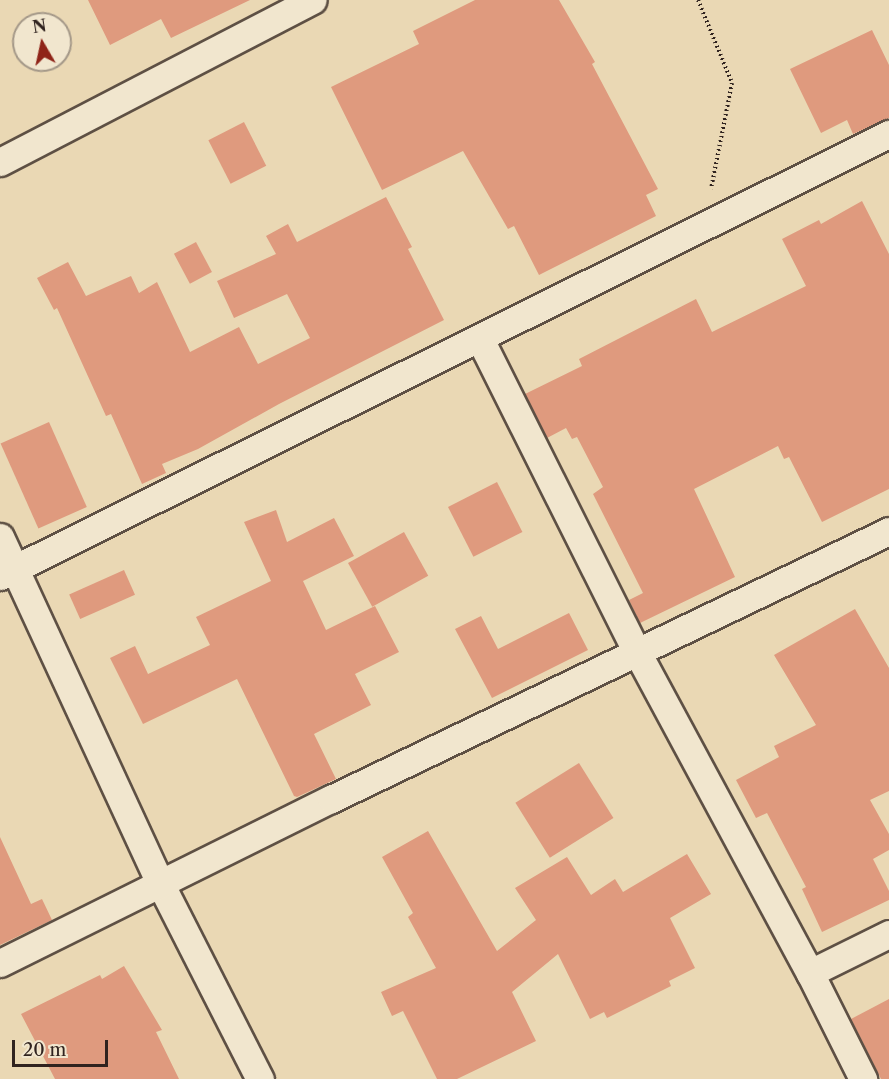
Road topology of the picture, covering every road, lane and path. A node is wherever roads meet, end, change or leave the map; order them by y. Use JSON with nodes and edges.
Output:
{"nodes":[{"id":1,"x":312,"y":0,"type":"edge"},
{"id":2,"x":698,"y":0,"type":"edge"},
{"id":3,"x":889,"y":134,"type":"edge"},
{"id":4,"x":0,"y":162,"type":"edge"},
{"id":5,"x":702,"y":228,"type":"junction"},
{"id":6,"x":480,"y":339,"type":"junction"},
{"id":7,"x":889,"y":531,"type":"edge"},
{"id":8,"x":0,"y":537,"type":"edge"},
{"id":9,"x":8,"y":572,"type":"edge"},
{"id":10,"x":637,"y":652,"type":"junction"},
{"id":11,"x":161,"y":885,"type":"junction"},
{"id":12,"x":889,"y":934,"type":"edge"},
{"id":13,"x":0,"y":963,"type":"edge"},
{"id":14,"x":810,"y":973,"type":"junction"},
{"id":15,"x":260,"y":1079,"type":"edge"},
{"id":16,"x":863,"y":1079,"type":"edge"}],
"edges":[{"from":1,"to":4,"type":"street"},
{"from":2,"to":5,"type":"path"},
{"from":3,"to":5,"type":"street"},
{"from":5,"to":6,"type":"street"},
{"from":6,"to":9,"type":"street"},
{"from":6,"to":10,"type":"street"},
{"from":7,"to":10,"type":"street"},
{"from":8,"to":9,"type":"street"},
{"from":9,"to":11,"type":"street"},
{"from":10,"to":11,"type":"street"},
{"from":10,"to":14,"type":"street"},
{"from":11,"to":13,"type":"street"},
{"from":11,"to":15,"type":"street"},
{"from":12,"to":14,"type":"street"},
{"from":14,"to":16,"type":"street"}]}
